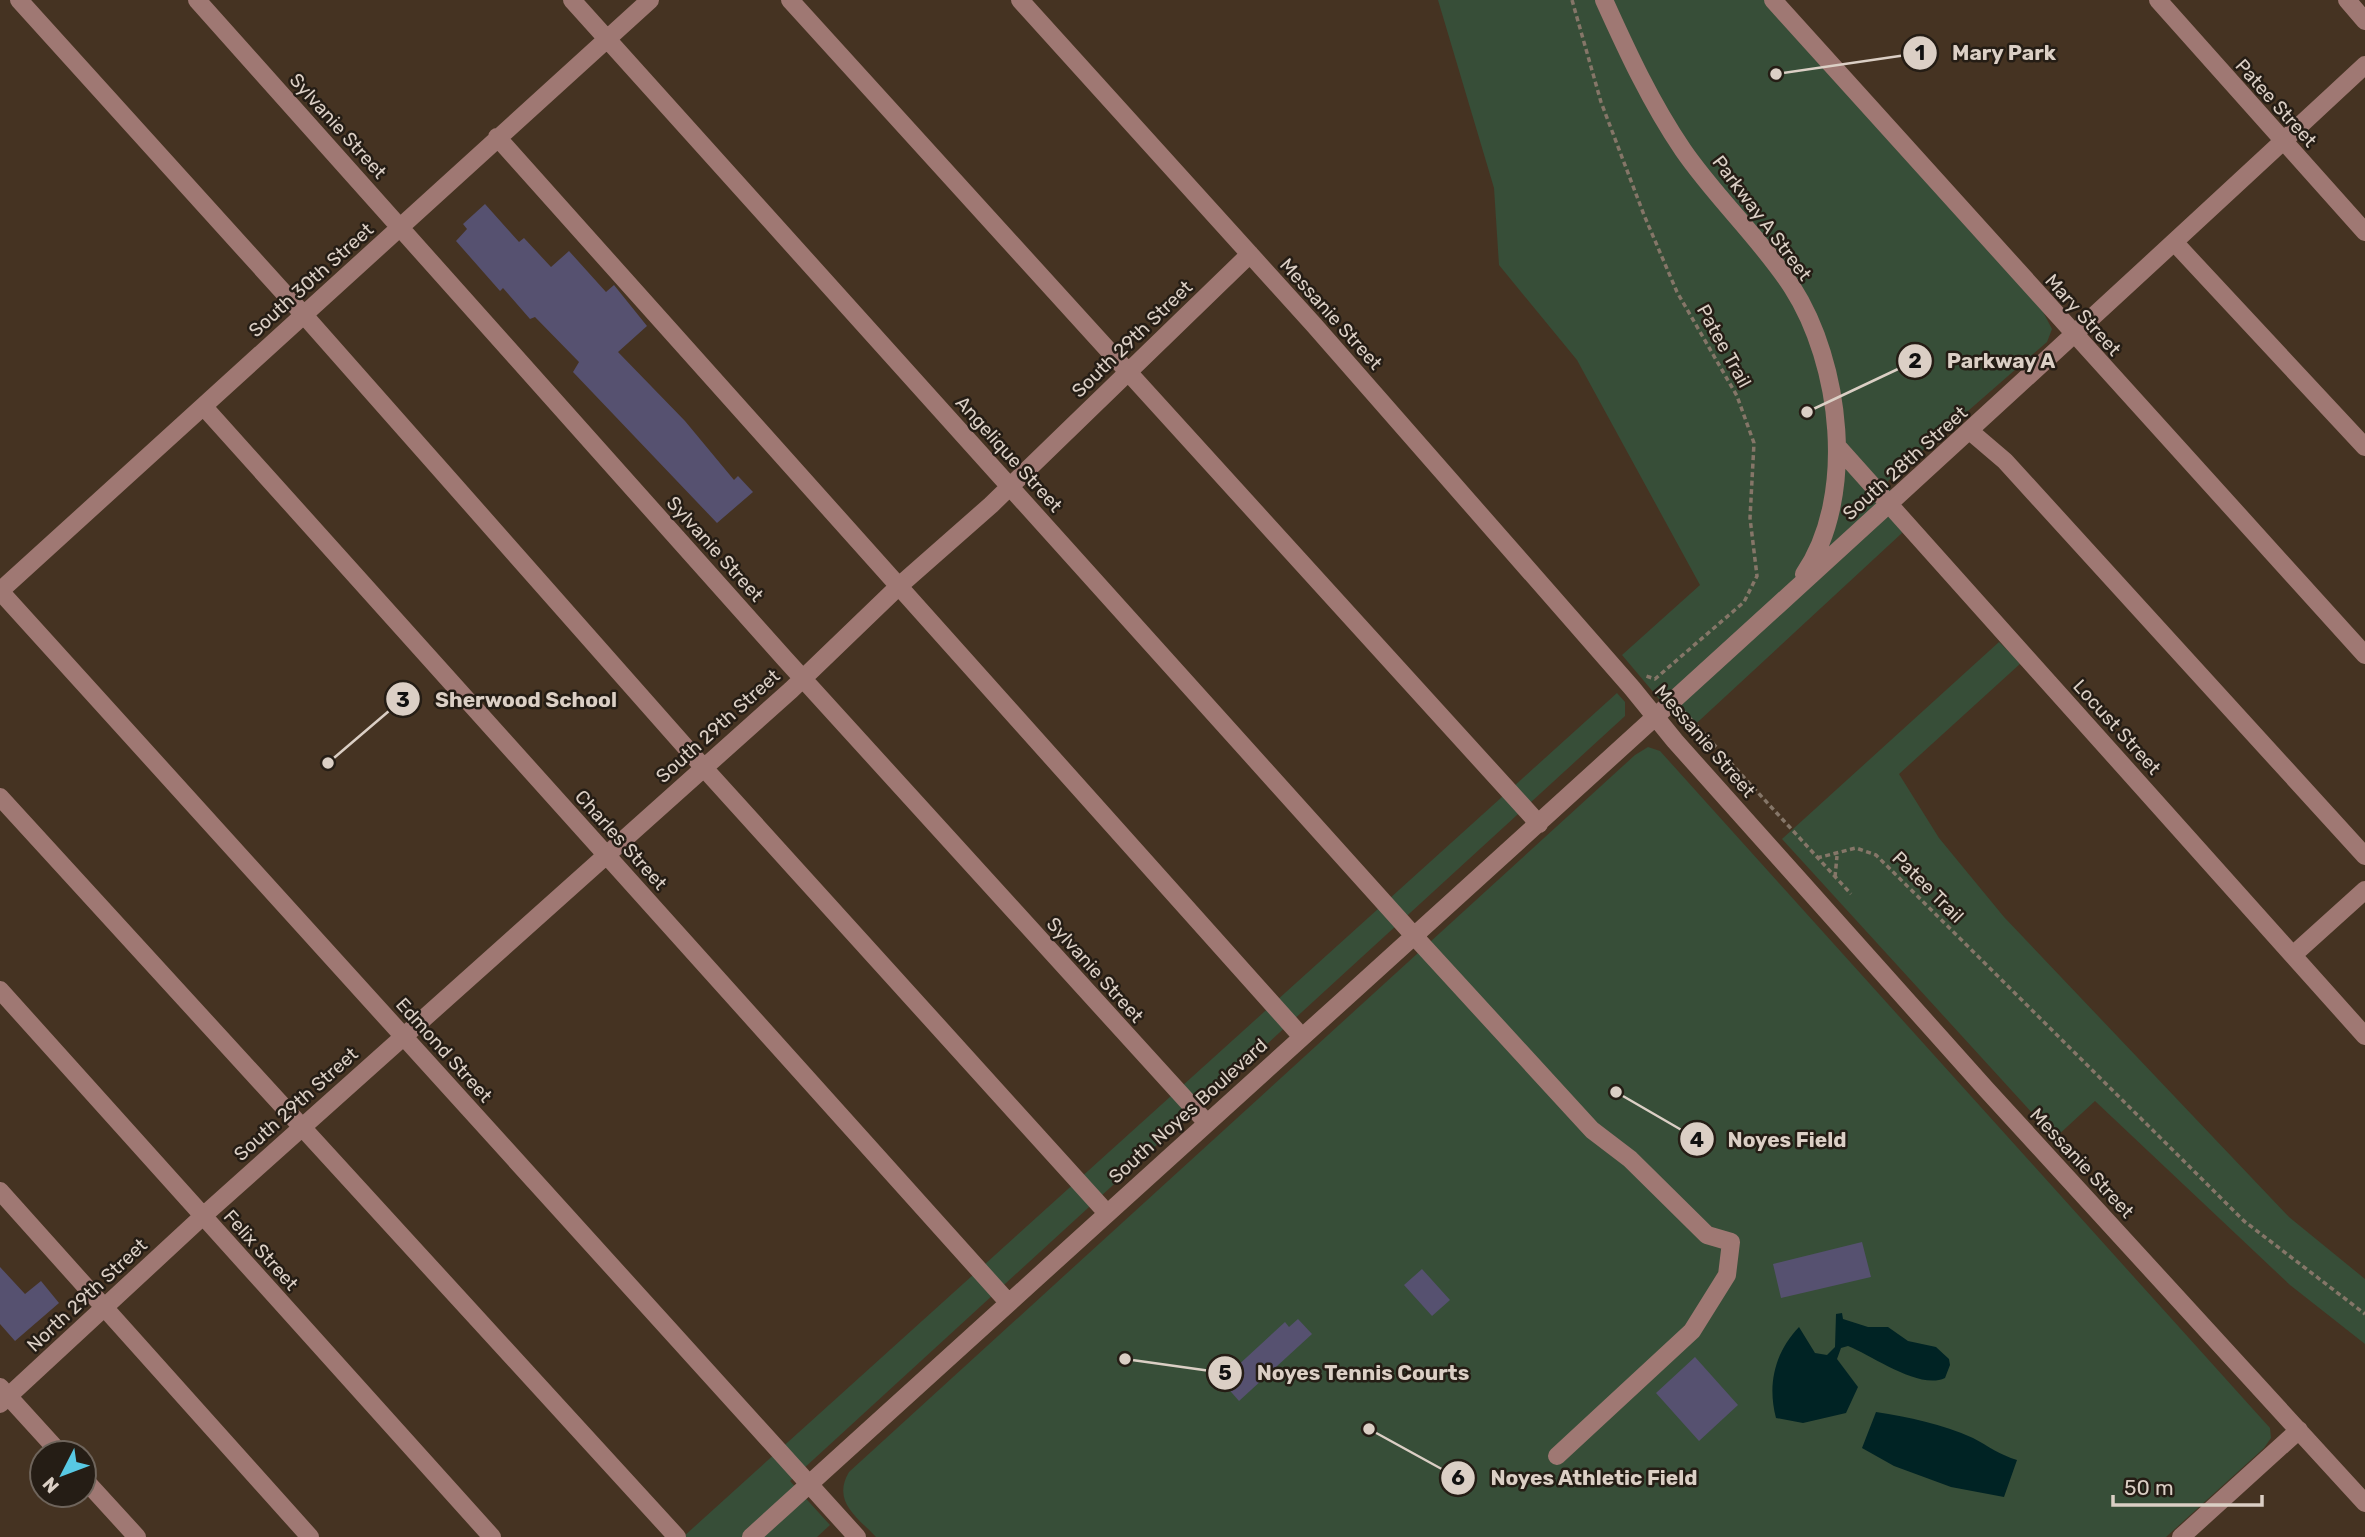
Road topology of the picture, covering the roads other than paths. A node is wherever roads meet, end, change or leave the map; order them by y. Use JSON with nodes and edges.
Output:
{"nodes":[{"id":1,"x":19,"y":0,"type":"edge"},
{"id":2,"x":197,"y":0,"type":"edge"},
{"id":3,"x":572,"y":0,"type":"edge"},
{"id":4,"x":650,"y":0,"type":"edge"},
{"id":5,"x":790,"y":0,"type":"edge"},
{"id":6,"x":1020,"y":0,"type":"edge"},
{"id":7,"x":1604,"y":0,"type":"edge"},
{"id":8,"x":1773,"y":0,"type":"edge"},
{"id":9,"x":2158,"y":0,"type":"edge"},
{"id":10,"x":2347,"y":0,"type":"edge"},
{"id":11,"x":2365,"y":21,"type":"edge"},
{"id":12,"x":605,"y":40,"type":"junction"},
{"id":13,"x":2365,"y":65,"type":"edge"},
{"id":14,"x":497,"y":137,"type":"junction"},
{"id":15,"x":2283,"y":142,"type":"junction"},
{"id":16,"x":400,"y":228,"type":"junction"},
{"id":17,"x":2365,"y":232,"type":"edge"},
{"id":18,"x":2175,"y":243,"type":"junction"},
{"id":19,"x":1250,"y":254,"type":"junction"},
{"id":20,"x":304,"y":315,"type":"junction"},
{"id":21,"x":2075,"y":337,"type":"junction"},
{"id":22,"x":1127,"y":373,"type":"junction"},
{"id":23,"x":204,"y":407,"type":"junction"},
{"id":24,"x":1971,"y":432,"type":"junction"},
{"id":25,"x":1837,"y":446,"type":"junction"},
{"id":26,"x":2365,"y":447,"type":"edge"},
{"id":27,"x":1010,"y":486,"type":"junction"},
{"id":28,"x":1890,"y":505,"type":"junction"},
{"id":29,"x":899,"y":586,"type":"junction"},
{"id":30,"x":0,"y":591,"type":"edge"},
{"id":31,"x":1790,"y":594,"type":"junction"},
{"id":32,"x":2365,"y":655,"type":"edge"},
{"id":33,"x":803,"y":678,"type":"junction"},
{"id":34,"x":1654,"y":716,"type":"junction"},
{"id":35,"x":704,"y":768,"type":"junction"},
{"id":36,"x":0,"y":797,"type":"edge"},
{"id":37,"x":1539,"y":824,"type":"junction"},
{"id":38,"x":606,"y":855,"type":"junction"},
{"id":39,"x":2365,"y":856,"type":"edge"},
{"id":40,"x":2365,"y":890,"type":"edge"},
{"id":41,"x":1416,"y":938,"type":"junction"},
{"id":42,"x":2293,"y":956,"type":"junction"},
{"id":43,"x":0,"y":990,"type":"edge"},
{"id":44,"x":2365,"y":1036,"type":"edge"},
{"id":45,"x":404,"y":1037,"type":"junction"},
{"id":46,"x":1302,"y":1037,"type":"junction"},
{"id":47,"x":1206,"y":1123,"type":"junction"},
{"id":48,"x":300,"y":1129,"type":"junction"},
{"id":49,"x":0,"y":1191,"type":"edge"},
{"id":50,"x":1106,"y":1212,"type":"junction"},
{"id":51,"x":203,"y":1216,"type":"junction"},
{"id":52,"x":1007,"y":1301,"type":"junction"},
{"id":53,"x":104,"y":1307,"type":"junction"},
{"id":54,"x":3,"y":1396,"type":"edge"},
{"id":55,"x":2299,"y":1430,"type":"junction"},
{"id":56,"x":46,"y":1439,"type":"edge"},
{"id":57,"x":1557,"y":1456,"type":"dead end"},
{"id":58,"x":809,"y":1484,"type":"junction"},
{"id":59,"x":98,"y":1494,"type":"edge"},
{"id":60,"x":2365,"y":1503,"type":"edge"},
{"id":61,"x":137,"y":1537,"type":"edge"},
{"id":62,"x":310,"y":1537,"type":"edge"},
{"id":63,"x":492,"y":1537,"type":"edge"},
{"id":64,"x":677,"y":1537,"type":"edge"},
{"id":65,"x":751,"y":1537,"type":"edge"},
{"id":66,"x":857,"y":1537,"type":"edge"},
{"id":67,"x":2181,"y":1537,"type":"edge"}],
"edges":[{"from":1,"to":20,"type":"street"},
{"from":2,"to":16,"type":"street","name":"Sylvanie Street"},
{"from":3,"to":12,"type":"street","name":"Angelique Street"},
{"from":4,"to":12,"type":"street","name":"South 30th Street"},
{"from":5,"to":22,"type":"street"},
{"from":6,"to":19,"type":"street","name":"Messanie Street"},
{"from":7,"to":25,"type":"street","name":"Parkway A Street"},
{"from":8,"to":21,"type":"street","name":"Mary Street"},
{"from":9,"to":15,"type":"street","name":"Patee Street"},
{"from":10,"to":11,"type":"street"},
{"from":12,"to":14,"type":"street","name":"South 30th Street"},
{"from":12,"to":27,"type":"street","name":"Angelique Street"},
{"from":13,"to":15,"type":"street","name":"South 28th Street"},
{"from":14,"to":16,"type":"street","name":"South 30th Street"},
{"from":14,"to":29,"type":"street"},
{"from":15,"to":17,"type":"street","name":"Patee Street"},
{"from":15,"to":18,"type":"street","name":"South 28th Street"},
{"from":16,"to":20,"type":"street","name":"South 30th Street"},
{"from":16,"to":33,"type":"street","name":"Sylvanie Street"},
{"from":18,"to":21,"type":"street","name":"South 28th Street"},
{"from":18,"to":26,"type":"street"},
{"from":19,"to":22,"type":"street","name":"South 29th Street"},
{"from":19,"to":34,"type":"street","name":"Messanie Street"},
{"from":20,"to":23,"type":"street","name":"South 30th Street"},
{"from":20,"to":35,"type":"street"},
{"from":21,"to":24,"type":"street","name":"South 28th Street"},
{"from":21,"to":32,"type":"street","name":"Mary Street"},
{"from":22,"to":27,"type":"street","name":"South 29th Street"},
{"from":22,"to":37,"type":"street"},
{"from":23,"to":30,"type":"street","name":"South 30th Street"},
{"from":23,"to":38,"type":"street","name":"Charles Street"},
{"from":24,"to":28,"type":"street","name":"South 28th Street"},
{"from":24,"to":39,"type":"street"},
{"from":25,"to":28,"type":"street","name":"Locust Street"},
{"from":25,"to":31,"type":"street","name":"Parkway A Street"},
{"from":27,"to":29,"type":"street","name":"South 29th Street"},
{"from":27,"to":41,"type":"street","name":"Angelique Street"},
{"from":28,"to":31,"type":"street","name":"South 28th Street"},
{"from":28,"to":42,"type":"street","name":"Locust Street"},
{"from":29,"to":33,"type":"street","name":"South 29th Street"},
{"from":29,"to":46,"type":"street"},
{"from":30,"to":45,"type":"street","name":"Edmond Street"},
{"from":31,"to":34,"type":"street","name":"South 28th Street"},
{"from":33,"to":35,"type":"street","name":"South 29th Street"},
{"from":33,"to":47,"type":"street","name":"Sylvanie Street"},
{"from":34,"to":37,"type":"street","name":"South Noyes Boulevard"},
{"from":34,"to":55,"type":"street","name":"Messanie Street"},
{"from":35,"to":38,"type":"street","name":"South 29th Street"},
{"from":35,"to":50,"type":"street"},
{"from":36,"to":48,"type":"street"},
{"from":37,"to":41,"type":"street","name":"South Noyes Boulevard"},
{"from":38,"to":45,"type":"street","name":"South 29th Street"},
{"from":38,"to":52,"type":"street","name":"Charles Street"},
{"from":40,"to":42,"type":"street"},
{"from":41,"to":46,"type":"street","name":"South Noyes Boulevard"},
{"from":41,"to":57,"type":"street","name":"Angelique Street"},
{"from":42,"to":44,"type":"street","name":"Locust Street"},
{"from":43,"to":51,"type":"street","name":"Felix Street"},
{"from":45,"to":48,"type":"street","name":"South 29th Street"},
{"from":45,"to":58,"type":"street","name":"Edmond Street"},
{"from":46,"to":47,"type":"street","name":"South Noyes Boulevard"},
{"from":47,"to":50,"type":"street","name":"South Noyes Boulevard"},
{"from":48,"to":51,"type":"street","name":"South 29th Street"},
{"from":48,"to":64,"type":"street"},
{"from":49,"to":53,"type":"street"},
{"from":50,"to":52,"type":"street","name":"South Noyes Boulevard"},
{"from":51,"to":53,"type":"street","name":"North 29th Street"},
{"from":51,"to":63,"type":"street","name":"Felix Street"},
{"from":52,"to":58,"type":"street","name":"South Noyes Boulevard"},
{"from":53,"to":54,"type":"street","name":"North 29th Street"},
{"from":53,"to":62,"type":"street"},
{"from":54,"to":56,"type":"street"},
{"from":55,"to":60,"type":"street","name":"Messanie Street"},
{"from":55,"to":67,"type":"street"},
{"from":58,"to":65,"type":"street","name":"South Noyes Boulevard"},
{"from":58,"to":66,"type":"street","name":"Edmond Street"},
{"from":59,"to":61,"type":"street"}]}
